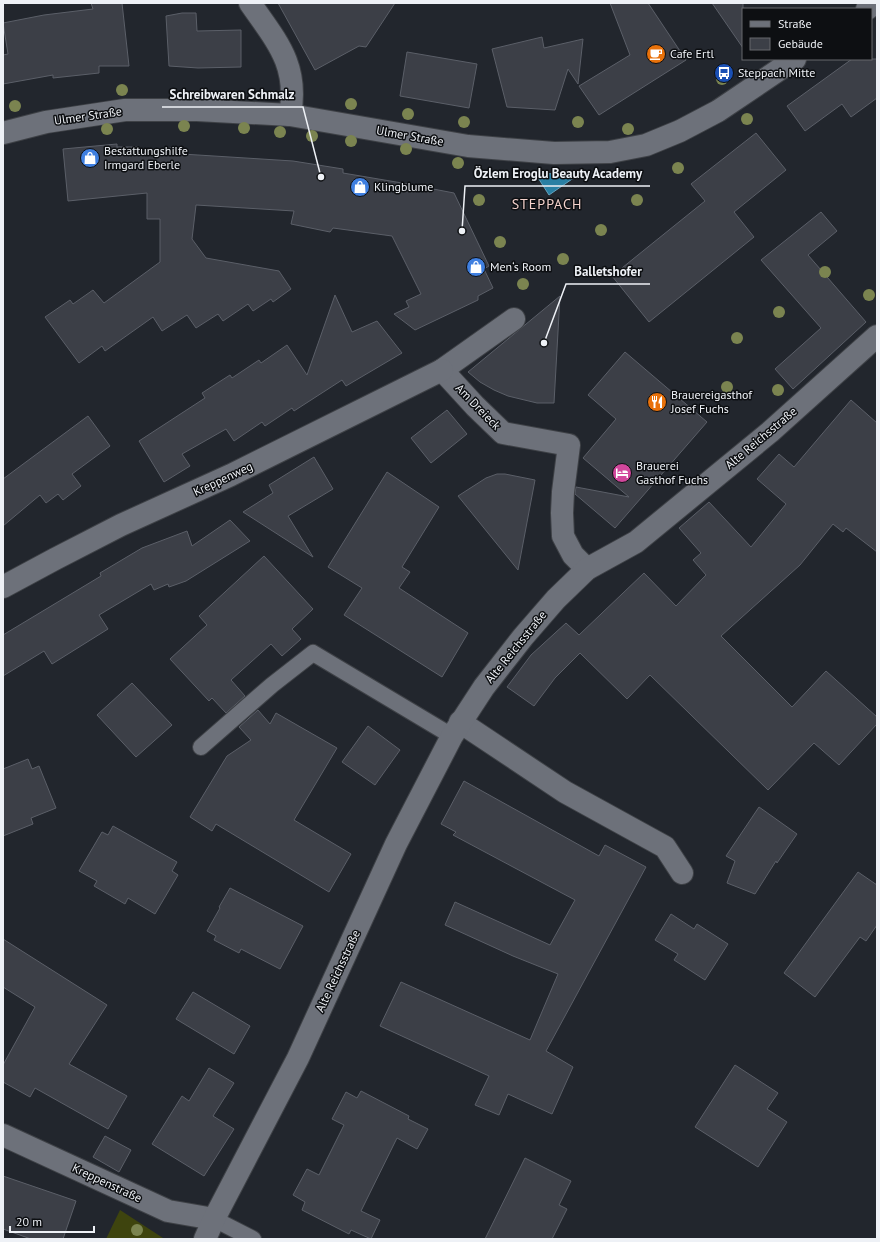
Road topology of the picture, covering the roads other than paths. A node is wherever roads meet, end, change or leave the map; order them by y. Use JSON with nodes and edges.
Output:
{"nodes":[{"id":1,"x":250,"y":3,"type":"edge"},
{"id":2,"x":794,"y":60,"type":"edge"},
{"id":3,"x":290,"y":115,"type":"junction"},
{"id":4,"x":3,"y":133,"type":"edge"},
{"id":5,"x":514,"y":319,"type":"dead end"},
{"id":6,"x":877,"y":336,"type":"edge"},
{"id":7,"x":442,"y":370,"type":"junction"},
{"id":8,"x":587,"y":569,"type":"junction"},
{"id":9,"x":3,"y":587,"type":"edge"},
{"id":10,"x":456,"y":729,"type":"junction"},
{"id":11,"x":201,"y":747,"type":"dead end"},
{"id":12,"x":682,"y":873,"type":"dead end"},
{"id":13,"x":3,"y":1135,"type":"edge"},
{"id":14,"x":214,"y":1219,"type":"junction"},
{"id":15,"x":206,"y":1239,"type":"edge"},
{"id":16,"x":253,"y":1239,"type":"edge"}],
"edges":[{"from":1,"to":3,"type":"street"},
{"from":2,"to":3,"type":"street","name":"Ulmer Straße"},
{"from":3,"to":4,"type":"street","name":"Ulmer Straße"},
{"from":5,"to":7,"type":"street"},
{"from":6,"to":8,"type":"street","name":"Alte Reichsstraße"},
{"from":7,"to":8,"type":"street","name":"Am Dreieck"},
{"from":7,"to":9,"type":"street","name":"Kreppenweg"},
{"from":8,"to":10,"type":"street","name":"Alte Reichsstraße"},
{"from":10,"to":11,"type":"lane"},
{"from":10,"to":12,"type":"street"},
{"from":10,"to":14,"type":"street","name":"Alte Reichsstraße"},
{"from":13,"to":14,"type":"street","name":"Kreppenstraße"},
{"from":14,"to":15,"type":"street","name":"Alte Reichsstraße"},
{"from":14,"to":16,"type":"lane"}]}
